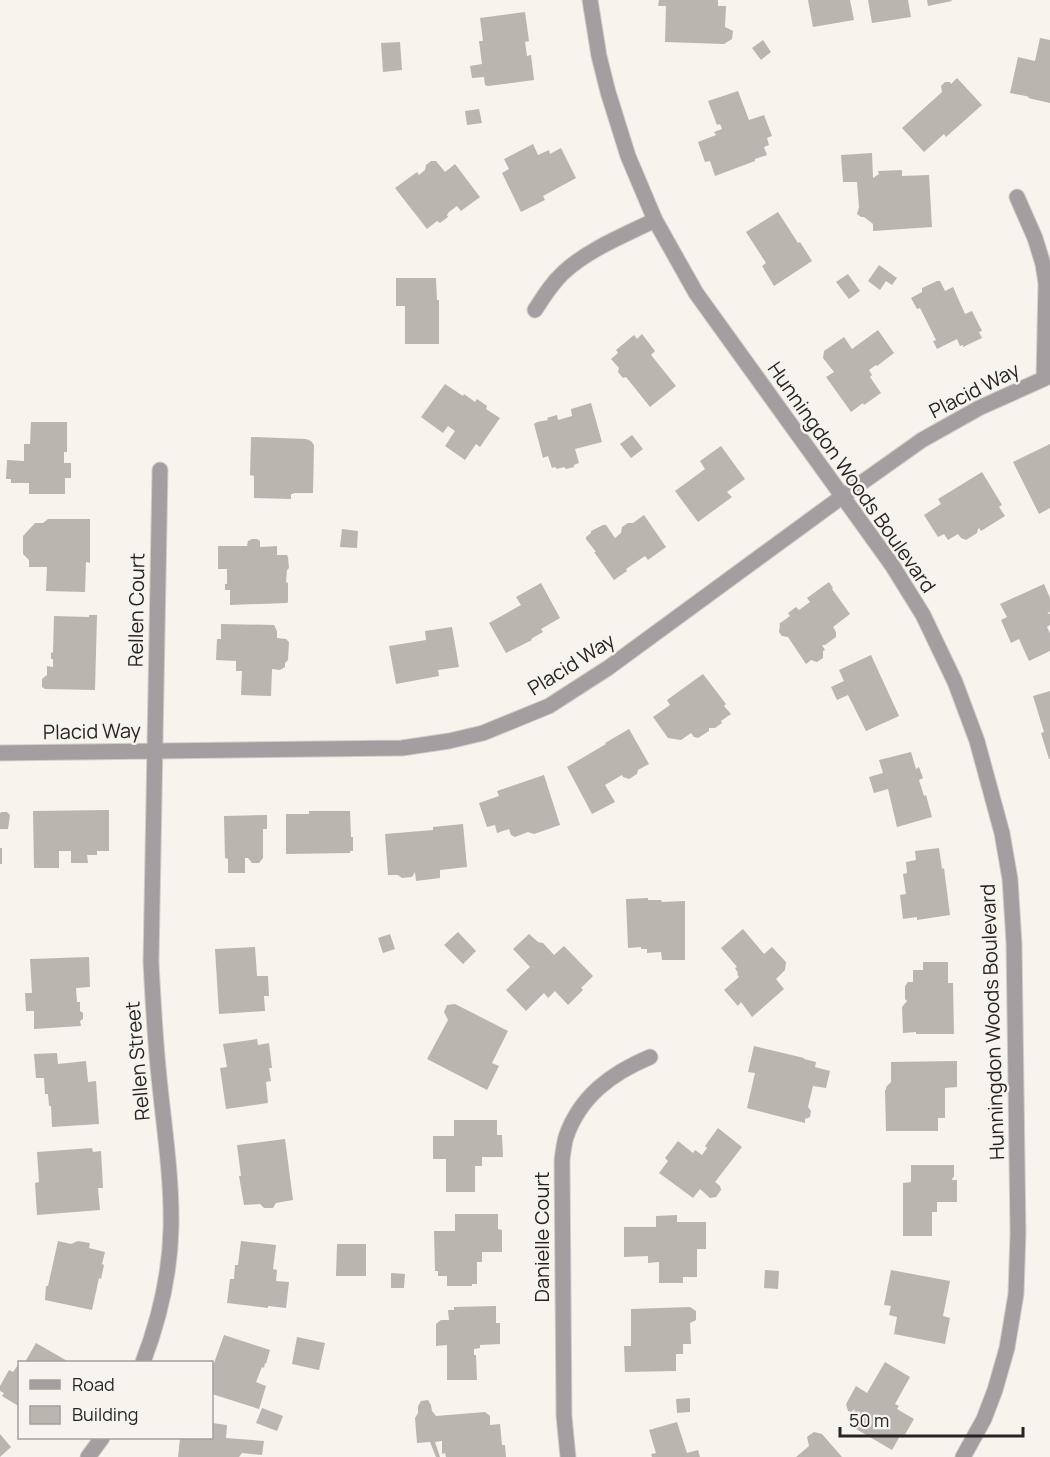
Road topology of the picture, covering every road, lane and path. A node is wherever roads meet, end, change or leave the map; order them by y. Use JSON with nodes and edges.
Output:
{"nodes":[{"id":1,"x":590,"y":0,"type":"edge"},
{"id":2,"x":1017,"y":197,"type":"dead end"},
{"id":3,"x":655,"y":220,"type":"junction"},
{"id":4,"x":535,"y":310,"type":"dead end"},
{"id":5,"x":1047,"y":377,"type":"edge"},
{"id":6,"x":160,"y":470,"type":"dead end"},
{"id":7,"x":843,"y":496,"type":"junction"},
{"id":8,"x":154,"y":751,"type":"junction"},
{"id":9,"x":0,"y":753,"type":"edge"},
{"id":10,"x":650,"y":1057,"type":"dead end"},
{"id":11,"x":143,"y":1361,"type":"edge"},
{"id":12,"x":101,"y":1439,"type":"edge"},
{"id":13,"x":88,"y":1457,"type":"edge"},
{"id":14,"x":568,"y":1457,"type":"edge"},
{"id":15,"x":963,"y":1457,"type":"edge"}],
"edges":[{"from":1,"to":3,"type":"street","name":"Hunningdon Woods Boulevard"},
{"from":2,"to":5,"type":"street"},
{"from":3,"to":4,"type":"street"},
{"from":3,"to":7,"type":"street","name":"Hunningdon Woods Boulevard"},
{"from":5,"to":7,"type":"street","name":"Placid Way"},
{"from":6,"to":8,"type":"street","name":"Rellen Court"},
{"from":7,"to":8,"type":"street","name":"Placid Way"},
{"from":7,"to":15,"type":"street","name":"Hunningdon Woods Boulevard"},
{"from":8,"to":9,"type":"street","name":"Placid Way"},
{"from":8,"to":11,"type":"street","name":"Rellen Street"},
{"from":10,"to":14,"type":"street","name":"Danielle Court"},
{"from":12,"to":13,"type":"street"}]}
